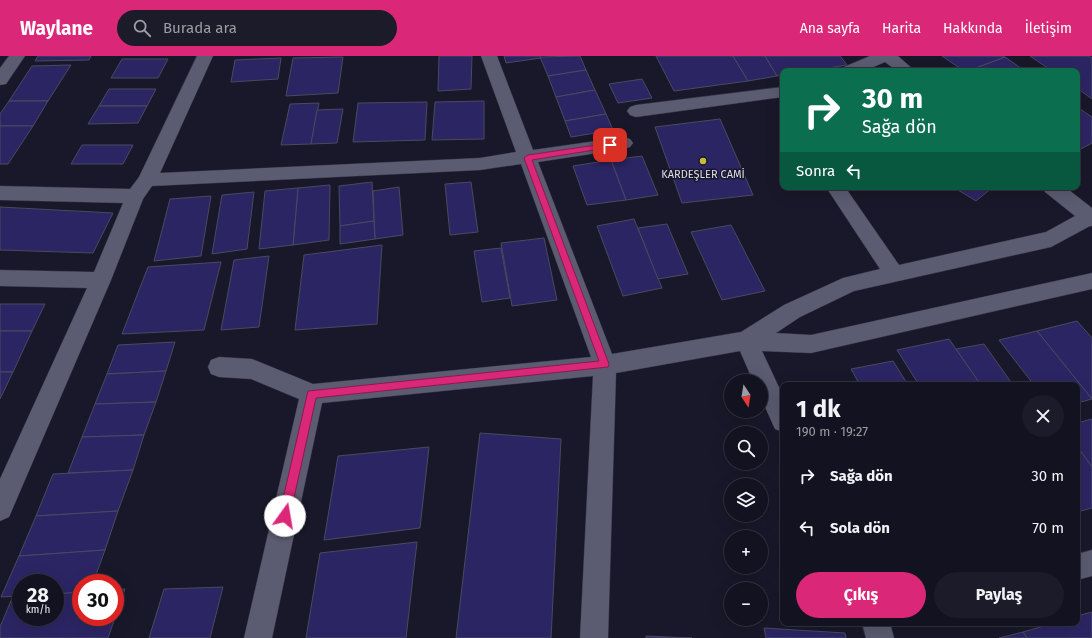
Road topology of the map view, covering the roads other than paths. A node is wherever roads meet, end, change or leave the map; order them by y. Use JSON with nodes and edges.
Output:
{"nodes":[{"id":1,"x":17,"y":56,"type":"edge"},
{"id":2,"x":205,"y":56,"type":"edge"},
{"id":3,"x":488,"y":56,"type":"edge"},
{"id":4,"x":884,"y":56,"type":"edge"},
{"id":5,"x":888,"y":56,"type":"edge"},
{"id":6,"x":857,"y":68,"type":"edge"},
{"id":7,"x":903,"y":68,"type":"edge"},
{"id":8,"x":0,"y":80,"type":"edge"},
{"id":9,"x":780,"y":92,"type":"edge"},
{"id":10,"x":636,"y":111,"type":"dead end"},
{"id":11,"x":624,"y":143,"type":"dead end"},
{"id":12,"x":528,"y":158,"type":"junction"},
{"id":13,"x":141,"y":188,"type":"junction"},
{"id":14,"x":837,"y":190,"type":"edge"},
{"id":15,"x":1056,"y":190,"type":"edge"},
{"id":16,"x":0,"y":193,"type":"edge"},
{"id":17,"x":1091,"y":217,"type":"edge"},
{"id":18,"x":894,"y":274,"type":"junction"},
{"id":19,"x":0,"y":278,"type":"edge"},
{"id":20,"x":101,"y":280,"type":"junction"},
{"id":21,"x":1092,"y":281,"type":"edge"},
{"id":22,"x":746,"y":341,"type":"junction"},
{"id":23,"x":605,"y":364,"type":"junction"},
{"id":24,"x":219,"y":367,"type":"dead end"},
{"id":25,"x":312,"y":394,"type":"junction"},
{"id":26,"x":780,"y":415,"type":"edge"},
{"id":27,"x":0,"y":508,"type":"edge"},
{"id":28,"x":1092,"y":563,"type":"edge"},
{"id":29,"x":1080,"y":566,"type":"edge"},
{"id":30,"x":877,"y":626,"type":"edge"},
{"id":31,"x":258,"y":638,"type":"edge"},
{"id":32,"x":594,"y":638,"type":"edge"},
{"id":33,"x":880,"y":638,"type":"edge"}],
"edges":[{"from":1,"to":8,"type":"street"},
{"from":2,"to":13,"type":"street"},
{"from":3,"to":12,"type":"street"},
{"from":4,"to":6,"type":"street"},
{"from":5,"to":7,"type":"street"},
{"from":9,"to":10,"type":"street"},
{"from":11,"to":12,"type":"street"},
{"from":12,"to":13,"type":"street"},
{"from":12,"to":23,"type":"street"},
{"from":13,"to":16,"type":"street"},
{"from":13,"to":20,"type":"street"},
{"from":14,"to":18,"type":"street"},
{"from":15,"to":17,"type":"street"},
{"from":17,"to":18,"type":"street"},
{"from":18,"to":22,"type":"street"},
{"from":19,"to":20,"type":"street"},
{"from":20,"to":27,"type":"street"},
{"from":21,"to":22,"type":"street"},
{"from":22,"to":23,"type":"street"},
{"from":22,"to":26,"type":"street"},
{"from":23,"to":25,"type":"street"},
{"from":23,"to":32,"type":"street"},
{"from":24,"to":25,"type":"street"},
{"from":25,"to":31,"type":"street"},
{"from":28,"to":29,"type":"street"},
{"from":30,"to":33,"type":"street"}]}
